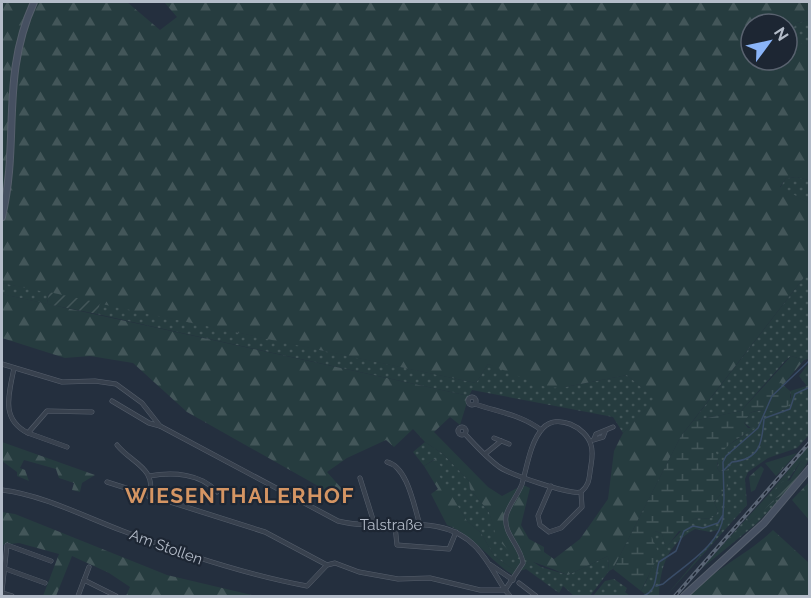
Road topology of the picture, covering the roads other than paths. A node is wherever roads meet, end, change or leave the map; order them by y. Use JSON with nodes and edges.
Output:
{"nodes":[{"id":1,"x":34,"y":2,"type":"edge"},
{"id":2,"x":2,"y":217,"type":"edge"},
{"id":3,"x":2,"y":364,"type":"edge"},
{"id":4,"x":14,"y":368,"type":"junction"},
{"id":5,"x":112,"y":401,"type":"dead end"},
{"id":6,"x":475,"y":404,"type":"dead end"},
{"id":7,"x":4,"y":407,"type":"edge"},
{"id":8,"x":92,"y":412,"type":"dead end"},
{"id":9,"x":160,"y":426,"type":"junction"},
{"id":10,"x":612,"y":428,"type":"dead end"},
{"id":11,"x":541,"y":430,"type":"junction"},
{"id":12,"x":27,"y":433,"type":"junction"},
{"id":13,"x":465,"y":434,"type":"dead end"},
{"id":14,"x":494,"y":438,"type":"dead end"},
{"id":15,"x":592,"y":440,"type":"junction"},
{"id":16,"x":501,"y":441,"type":"junction"},
{"id":17,"x":509,"y":444,"type":"dead end"},
{"id":18,"x":117,"y":445,"type":"dead end"},
{"id":19,"x":67,"y":447,"type":"dead end"},
{"id":20,"x":485,"y":454,"type":"junction"},
{"id":21,"x":387,"y":462,"type":"dead end"},
{"id":22,"x":810,"y":468,"type":"edge"},
{"id":23,"x":149,"y":476,"type":"junction"},
{"id":24,"x":524,"y":476,"type":"junction"},
{"id":25,"x":360,"y":478,"type":"dead end"},
{"id":26,"x":107,"y":482,"type":"dead end"},
{"id":27,"x":551,"y":486,"type":"junction"},
{"id":28,"x":2,"y":490,"type":"edge"},
{"id":29,"x":217,"y":492,"type":"dead end"},
{"id":30,"x":581,"y":492,"type":"junction"},
{"id":31,"x":149,"y":497,"type":"junction"},
{"id":32,"x":420,"y":525,"type":"junction"},
{"id":33,"x":375,"y":526,"type":"junction"},
{"id":34,"x":395,"y":526,"type":"junction"},
{"id":35,"x":456,"y":532,"type":"junction"},
{"id":36,"x":51,"y":561,"type":"dead end"},
{"id":37,"x":488,"y":563,"type":"junction"},
{"id":38,"x":327,"y":566,"type":"junction"},
{"id":39,"x":88,"y":567,"type":"dead end"},
{"id":40,"x":6,"y":569,"type":"junction"},
{"id":41,"x":84,"y":580,"type":"junction"},
{"id":42,"x":513,"y":580,"type":"junction"},
{"id":43,"x":45,"y":583,"type":"dead end"},
{"id":44,"x":519,"y":583,"type":"dead end"},
{"id":45,"x":505,"y":590,"type":"junction"},
{"id":46,"x":2,"y":592,"type":"edge"},
{"id":47,"x":112,"y":596,"type":"edge"},
{"id":48,"x":12,"y":597,"type":"edge"},
{"id":49,"x":78,"y":597,"type":"edge"},
{"id":50,"x":510,"y":597,"type":"edge"},
{"id":51,"x":536,"y":597,"type":"edge"},
{"id":52,"x":684,"y":597,"type":"edge"}],
"edges":[{"from":1,"to":2,"type":"street"},
{"from":3,"to":4,"type":"street","name":"Talstraße"},
{"from":4,"to":7,"type":"street"},
{"from":4,"to":9,"type":"street","name":"Talstraße"},
{"from":5,"to":9,"type":"street","name":"Talstraße"},
{"from":6,"to":11,"type":"street"},
{"from":7,"to":12,"type":"street"},
{"from":8,"to":12,"type":"street"},
{"from":9,"to":33,"type":"street","name":"Talstraße"},
{"from":10,"to":15,"type":"street"},
{"from":11,"to":15,"type":"street"},
{"from":11,"to":24,"type":"street"},
{"from":12,"to":19,"type":"street"},
{"from":13,"to":20,"type":"street"},
{"from":14,"to":16,"type":"street"},
{"from":15,"to":30,"type":"street"},
{"from":16,"to":17,"type":"street"},
{"from":16,"to":20,"type":"street"},
{"from":18,"to":23,"type":"street"},
{"from":20,"to":24,"type":"street"},
{"from":21,"to":32,"type":"street"},
{"from":22,"to":52,"type":"street"},
{"from":23,"to":29,"type":"street"},
{"from":23,"to":31,"type":"street"},
{"from":24,"to":27,"type":"street"},
{"from":24,"to":42,"type":"street"},
{"from":25,"to":33,"type":"street"},
{"from":26,"to":31,"type":"street"},
{"from":27,"to":30,"type":"street"},
{"from":27,"to":30,"type":"street"},
{"from":28,"to":38,"type":"street","name":"Am Stollen"},
{"from":31,"to":38,"type":"street"},
{"from":32,"to":34,"type":"street","name":"Talstraße"},
{"from":32,"to":35,"type":"street","name":"Talstraße"},
{"from":33,"to":34,"type":"street","name":"Talstraße"},
{"from":34,"to":35,"type":"street"},
{"from":35,"to":37,"type":"street","name":"Talstraße"},
{"from":36,"to":40,"type":"street"},
{"from":37,"to":42,"type":"street","name":"Talstraße"},
{"from":37,"to":45,"type":"street","name":"Talstraße"},
{"from":38,"to":45,"type":"street"},
{"from":39,"to":41,"type":"street"},
{"from":40,"to":43,"type":"street"},
{"from":40,"to":46,"type":"street"},
{"from":41,"to":47,"type":"street"},
{"from":41,"to":49,"type":"street"},
{"from":42,"to":45,"type":"street"},
{"from":44,"to":51,"type":"street"},
{"from":45,"to":50,"type":"street","name":"Talstraße"},
{"from":46,"to":48,"type":"street"}]}
